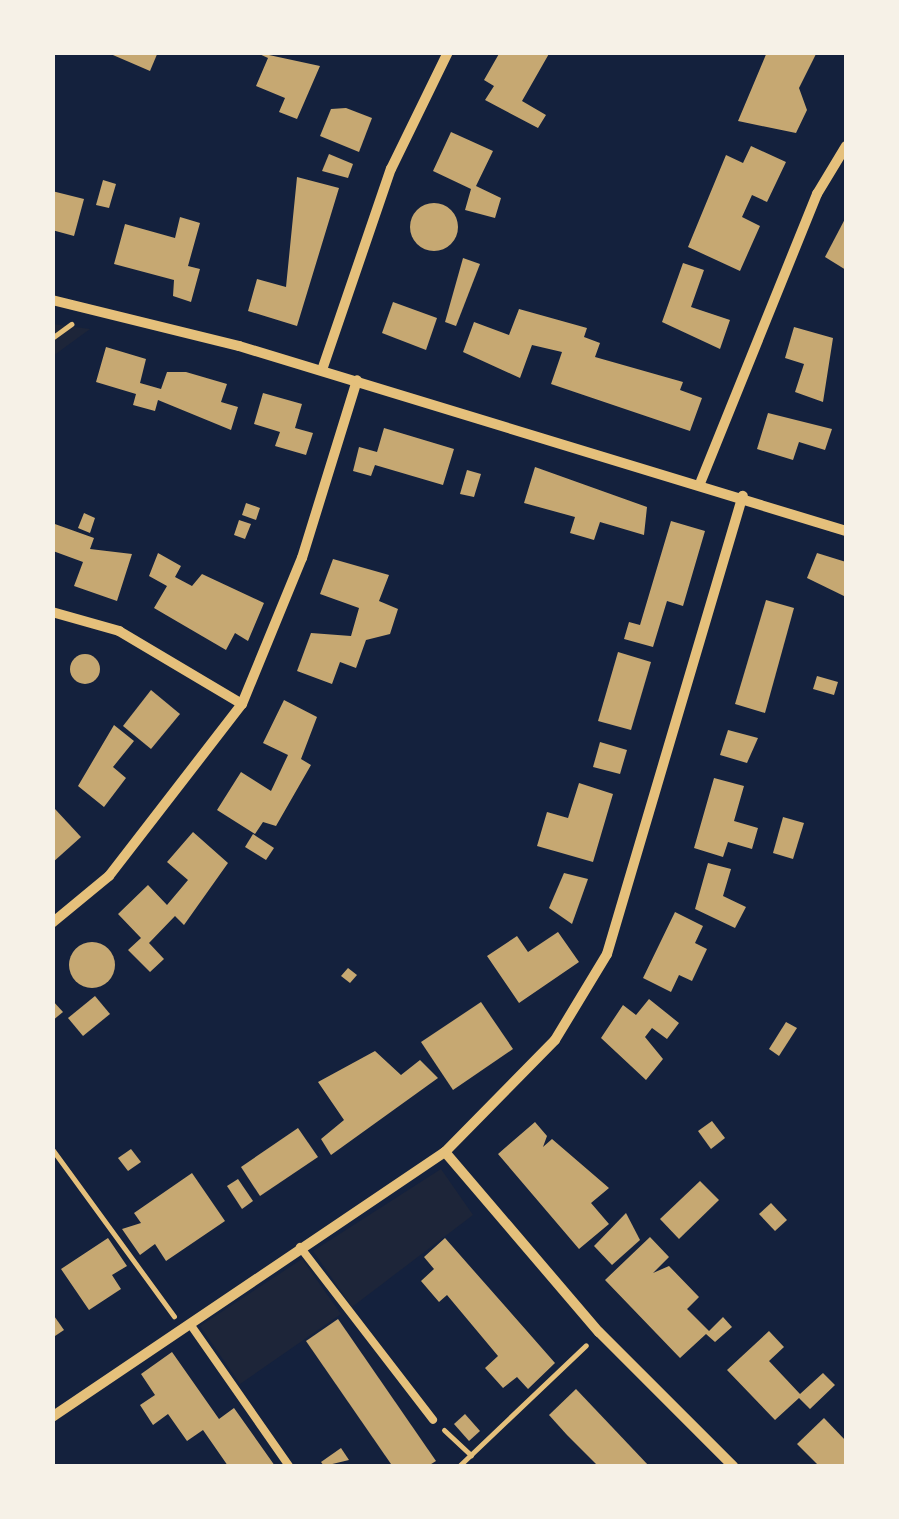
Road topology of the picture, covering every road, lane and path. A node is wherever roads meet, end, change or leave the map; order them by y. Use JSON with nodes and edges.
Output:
{"nodes":[{"id":1,"x":442,"y":54,"type":"edge"},
{"id":2,"x":846,"y":146,"type":"edge"},
{"id":3,"x":52,"y":300,"type":"edge"},
{"id":4,"x":322,"y":370,"type":"junction"},
{"id":5,"x":357,"y":380,"type":"junction"},
{"id":6,"x":701,"y":481,"type":"junction"},
{"id":7,"x":743,"y":496,"type":"junction"},
{"id":8,"x":846,"y":531,"type":"edge"},
{"id":9,"x":52,"y":612,"type":"edge"},
{"id":10,"x":242,"y":704,"type":"junction"},
{"id":11,"x":52,"y":924,"type":"edge"},
{"id":12,"x":52,"y":1149,"type":"edge"},
{"id":13,"x":446,"y":1152,"type":"junction"},
{"id":14,"x":300,"y":1247,"type":"junction"},
{"id":15,"x":190,"y":1324,"type":"junction"},
{"id":16,"x":599,"y":1332,"type":"junction"},
{"id":17,"x":52,"y":1417,"type":"edge"},
{"id":18,"x":433,"y":1420,"type":"joint"},
{"id":19,"x":471,"y":1455,"type":"junction"},
{"id":20,"x":289,"y":1466,"type":"edge"},
{"id":21,"x":459,"y":1466,"type":"edge"},
{"id":22,"x":733,"y":1466,"type":"edge"}],
"edges":[{"from":1,"to":4,"type":"street"},
{"from":2,"to":6,"type":"street"},
{"from":3,"to":4,"type":"street"},
{"from":4,"to":5,"type":"street"},
{"from":5,"to":6,"type":"street"},
{"from":5,"to":10,"type":"street"},
{"from":6,"to":7,"type":"street"},
{"from":7,"to":8,"type":"street"},
{"from":7,"to":13,"type":"street"},
{"from":9,"to":10,"type":"street"},
{"from":10,"to":11,"type":"street"},
{"from":12,"to":15,"type":"path"},
{"from":13,"to":14,"type":"street"},
{"from":13,"to":16,"type":"street"},
{"from":14,"to":15,"type":"street"},
{"from":14,"to":18,"type":"lane"},
{"from":15,"to":17,"type":"street"},
{"from":15,"to":20,"type":"lane"},
{"from":16,"to":19,"type":"path"},
{"from":16,"to":22,"type":"street"},
{"from":18,"to":19,"type":"path"},
{"from":19,"to":21,"type":"path"}]}
